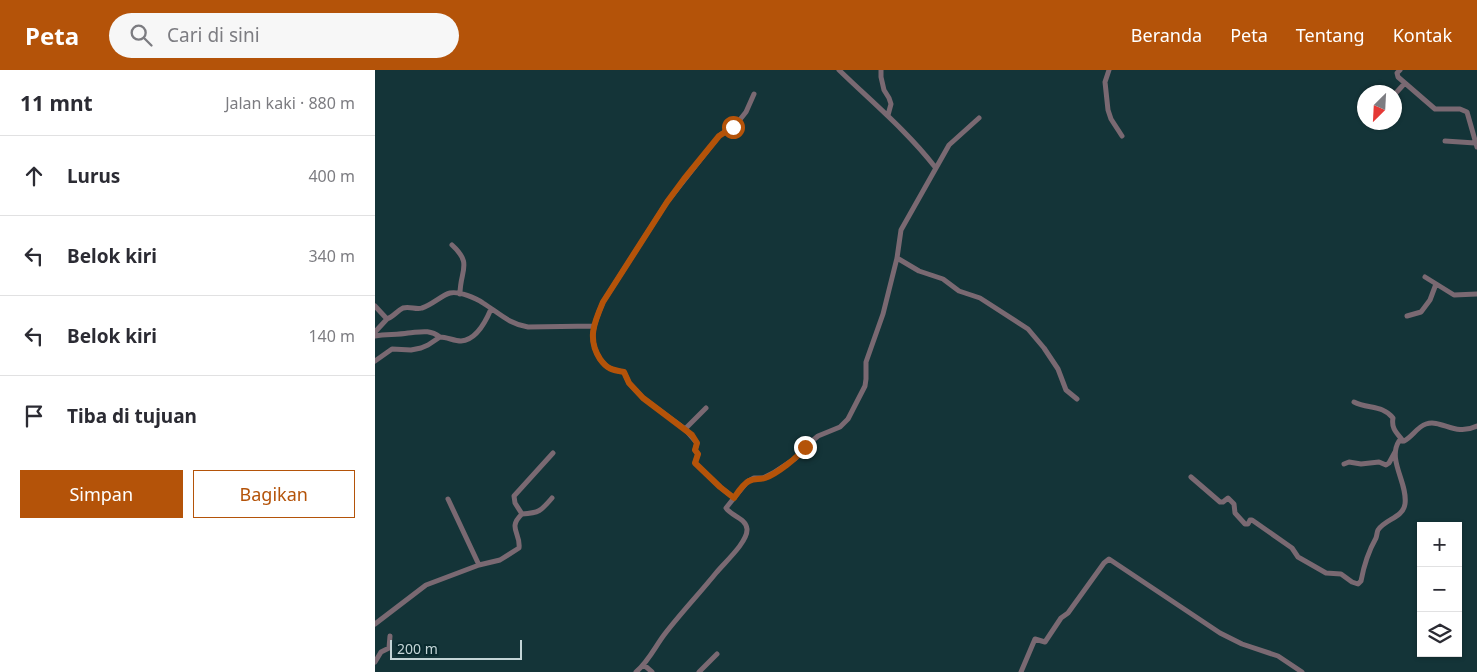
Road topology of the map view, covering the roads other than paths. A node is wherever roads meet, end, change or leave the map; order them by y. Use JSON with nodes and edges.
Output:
{"nodes":[{"id":1,"x":839,"y":70,"type":"edge"},
{"id":2,"x":881,"y":70,"type":"edge"},
{"id":3,"x":1109,"y":70,"type":"edge"},
{"id":4,"x":1397,"y":71,"type":"edge"},
{"id":5,"x":1405,"y":83,"type":"junction"},
{"id":6,"x":1402,"y":87,"type":"edge"},
{"id":7,"x":755,"y":94,"type":"dead end"},
{"id":8,"x":888,"y":115,"type":"junction"},
{"id":9,"x":979,"y":118,"type":"dead end"},
{"id":10,"x":1122,"y":136,"type":"dead end"},
{"id":11,"x":1445,"y":141,"type":"dead end"},
{"id":12,"x":1476,"y":145,"type":"edge"},
{"id":13,"x":935,"y":167,"type":"junction"},
{"id":14,"x":452,"y":245,"type":"dead end"},
{"id":15,"x":897,"y":258,"type":"junction"},
{"id":16,"x":1425,"y":277,"type":"dead end"},
{"id":17,"x":1436,"y":284,"type":"junction"},
{"id":18,"x":461,"y":294,"type":"junction"},
{"id":19,"x":1477,"y":294,"type":"edge"},
{"id":20,"x":375,"y":306,"type":"edge"},
{"id":21,"x":491,"y":308,"type":"junction"},
{"id":22,"x":1407,"y":316,"type":"dead end"},
{"id":23,"x":387,"y":319,"type":"junction"},
{"id":24,"x":595,"y":326,"type":"junction"},
{"id":25,"x":375,"y":332,"type":"edge"},
{"id":26,"x":375,"y":336,"type":"edge"},
{"id":27,"x":440,"y":337,"type":"junction"},
{"id":28,"x":375,"y":361,"type":"edge"},
{"id":29,"x":1077,"y":399,"type":"dead end"},
{"id":30,"x":1354,"y":402,"type":"dead end"},
{"id":31,"x":706,"y":408,"type":"dead end"},
{"id":32,"x":1477,"y":426,"type":"edge"},
{"id":33,"x":685,"y":429,"type":"junction"},
{"id":34,"x":1404,"y":441,"type":"junction"},
{"id":35,"x":1395,"y":451,"type":"junction"},
{"id":36,"x":553,"y":453,"type":"dead end"},
{"id":37,"x":1344,"y":464,"type":"dead end"},
{"id":38,"x":1191,"y":477,"type":"dead end"},
{"id":39,"x":552,"y":498,"type":"dead end"},
{"id":40,"x":734,"y":498,"type":"junction"},
{"id":41,"x":447,"y":499,"type":"dead end"},
{"id":42,"x":522,"y":514,"type":"junction"},
{"id":43,"x":479,"y":565,"type":"junction"},
{"id":44,"x":375,"y":624,"type":"edge"},
{"id":45,"x":390,"y":636,"type":"dead end"},
{"id":46,"x":717,"y":654,"type":"dead end"},
{"id":47,"x":375,"y":662,"type":"edge"},
{"id":48,"x":644,"y":665,"type":"junction"},
{"id":49,"x":637,"y":672,"type":"edge"},
{"id":50,"x":652,"y":672,"type":"edge"},
{"id":51,"x":699,"y":672,"type":"edge"},
{"id":52,"x":1021,"y":672,"type":"edge"},
{"id":53,"x":1302,"y":672,"type":"edge"}],
"edges":[{"from":1,"to":8,"type":"street"},
{"from":2,"to":8,"type":"street"},
{"from":3,"to":10,"type":"street"},
{"from":4,"to":5,"type":"street"},
{"from":5,"to":6,"type":"street"},
{"from":5,"to":12,"type":"street"},
{"from":7,"to":24,"type":"street"},
{"from":8,"to":13,"type":"street"},
{"from":9,"to":13,"type":"street"},
{"from":11,"to":12,"type":"street"},
{"from":13,"to":15,"type":"street"},
{"from":14,"to":18,"type":"street"},
{"from":15,"to":29,"type":"street"},
{"from":15,"to":40,"type":"street"},
{"from":16,"to":17,"type":"street"},
{"from":17,"to":19,"type":"street"},
{"from":17,"to":22,"type":"street"},
{"from":18,"to":21,"type":"street"},
{"from":18,"to":23,"type":"street"},
{"from":20,"to":23,"type":"street"},
{"from":21,"to":24,"type":"street"},
{"from":21,"to":27,"type":"street"},
{"from":23,"to":25,"type":"street"},
{"from":24,"to":33,"type":"street"},
{"from":26,"to":27,"type":"street"},
{"from":27,"to":28,"type":"street"},
{"from":30,"to":34,"type":"street"},
{"from":31,"to":33,"type":"street"},
{"from":32,"to":34,"type":"street"},
{"from":33,"to":40,"type":"street"},
{"from":34,"to":35,"type":"street"},
{"from":35,"to":37,"type":"street"},
{"from":35,"to":38,"type":"street"},
{"from":36,"to":42,"type":"street"},
{"from":39,"to":42,"type":"street"},
{"from":40,"to":48,"type":"street"},
{"from":41,"to":43,"type":"street"},
{"from":42,"to":43,"type":"street"},
{"from":43,"to":44,"type":"street"},
{"from":45,"to":47,"type":"street"},
{"from":46,"to":51,"type":"street"},
{"from":48,"to":49,"type":"street"},
{"from":48,"to":50,"type":"street"},
{"from":52,"to":53,"type":"street"}]}
